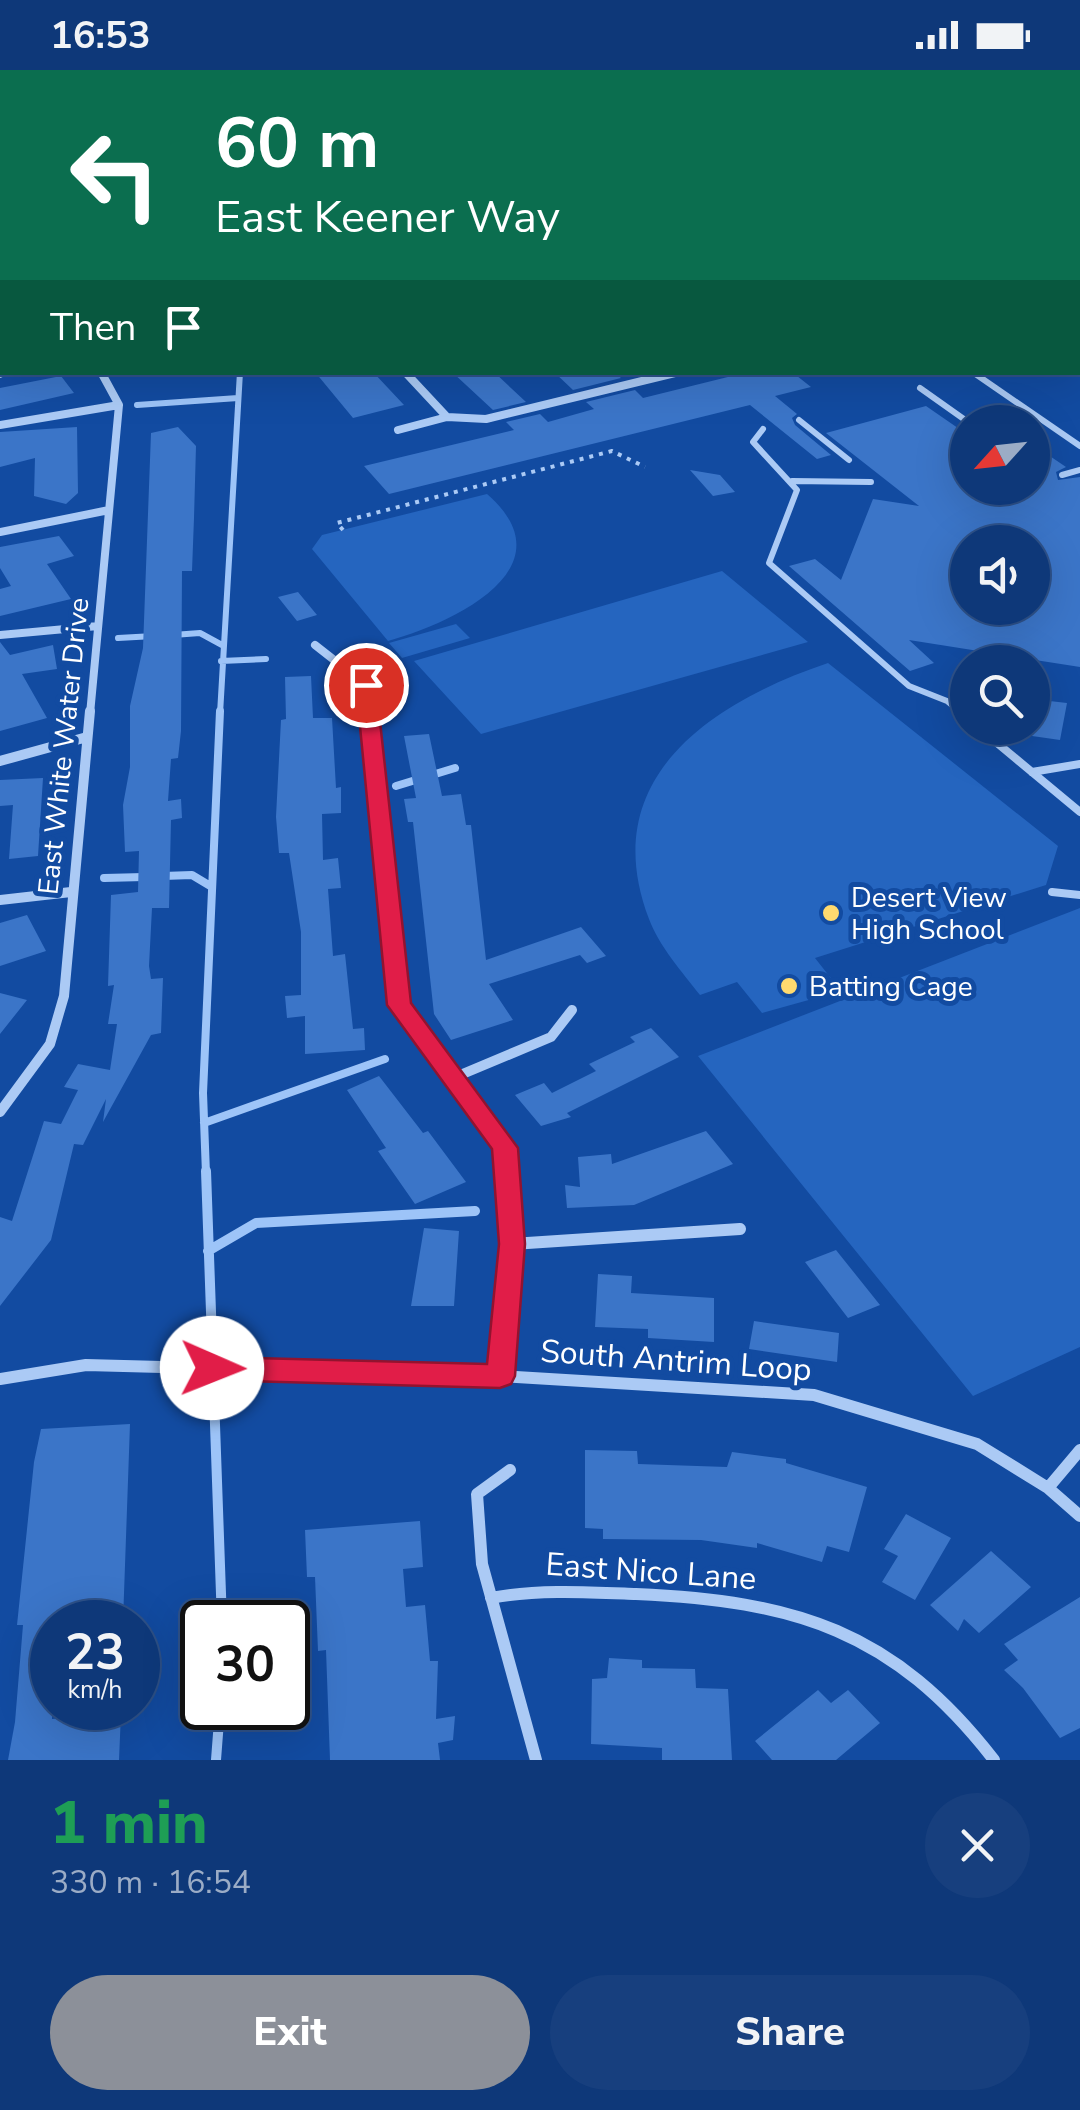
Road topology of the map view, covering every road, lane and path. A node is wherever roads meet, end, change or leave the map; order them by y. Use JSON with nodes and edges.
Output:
{"nodes":[{"id":1,"x":103,"y":375,"type":"edge"},
{"id":2,"x":408,"y":375,"type":"edge"},
{"id":3,"x":977,"y":375,"type":"edge"},
{"id":4,"x":652,"y":376,"type":"edge"},
{"id":5,"x":920,"y":388,"type":"dead end"},
{"id":6,"x":119,"y":406,"type":"junction"},
{"id":7,"x":950,"y":409,"type":"edge"},
{"id":8,"x":447,"y":417,"type":"junction"},
{"id":9,"x":799,"y":420,"type":"dead end"},
{"id":10,"x":0,"y":426,"type":"edge"},
{"id":11,"x":398,"y":430,"type":"dead end"},
{"id":12,"x":763,"y":430,"type":"dead end"},
{"id":13,"x":1080,"y":446,"type":"edge"},
{"id":14,"x":849,"y":460,"type":"dead end"},
{"id":15,"x":645,"y":467,"type":"dead end"},
{"id":16,"x":1080,"y":470,"type":"edge"},
{"id":17,"x":1062,"y":475,"type":"dead end"},
{"id":18,"x":792,"y":480,"type":"junction"},
{"id":19,"x":871,"y":482,"type":"dead end"},
{"id":20,"x":109,"y":510,"type":"junction"},
{"id":21,"x":343,"y":530,"type":"dead end"},
{"id":22,"x":0,"y":532,"type":"edge"},
{"id":23,"x":98,"y":626,"type":"junction"},
{"id":24,"x":0,"y":635,"type":"edge"},
{"id":25,"x":315,"y":645,"type":"dead end"},
{"id":26,"x":950,"y":704,"type":"edge"},
{"id":27,"x":87,"y":738,"type":"junction"},
{"id":28,"x":999,"y":745,"type":"edge"},
{"id":29,"x":0,"y":761,"type":"edge"},
{"id":30,"x":1080,"y":764,"type":"edge"},
{"id":31,"x":1032,"y":772,"type":"junction"},
{"id":32,"x":1080,"y":812,"type":"edge"},
{"id":33,"x":71,"y":892,"type":"junction"},
{"id":34,"x":1052,"y":892,"type":"dead end"},
{"id":35,"x":1080,"y":896,"type":"edge"},
{"id":36,"x":0,"y":900,"type":"edge"},
{"id":37,"x":572,"y":1010,"type":"dead end"},
{"id":38,"x":454,"y":1078,"type":"junction"},
{"id":39,"x":0,"y":1112,"type":"edge"},
{"id":40,"x":740,"y":1230,"type":"dead end"},
{"id":41,"x":512,"y":1244,"type":"junction"},
{"id":42,"x":500,"y":1376,"type":"junction"},
{"id":43,"x":0,"y":1379,"type":"edge"},
{"id":44,"x":1080,"y":1450,"type":"edge"},
{"id":45,"x":510,"y":1470,"type":"dead end"},
{"id":46,"x":1048,"y":1488,"type":"junction"},
{"id":47,"x":1080,"y":1516,"type":"edge"},
{"id":48,"x":491,"y":1598,"type":"junction"},
{"id":49,"x":536,"y":1760,"type":"edge"},
{"id":50,"x":994,"y":1760,"type":"edge"}],
"edges":[{"from":1,"to":6,"type":"street"},
{"from":2,"to":8,"type":"street"},
{"from":3,"to":13,"type":"lane"},
{"from":4,"to":8,"type":"street"},
{"from":5,"to":7,"type":"lane"},
{"from":6,"to":10,"type":"street"},
{"from":6,"to":20,"type":"street","name":"East White Water Drive"},
{"from":8,"to":11,"type":"street"},
{"from":9,"to":14,"type":"lane"},
{"from":12,"to":18,"type":"lane"},
{"from":15,"to":21,"type":"path"},
{"from":16,"to":17,"type":"lane"},
{"from":18,"to":19,"type":"lane"},
{"from":18,"to":26,"type":"lane"},
{"from":20,"to":22,"type":"street"},
{"from":20,"to":23,"type":"street","name":"East White Water Drive"},
{"from":23,"to":24,"type":"street"},
{"from":23,"to":27,"type":"street","name":"East White Water Drive"},
{"from":25,"to":38,"type":"street"},
{"from":27,"to":29,"type":"street"},
{"from":27,"to":33,"type":"street","name":"East White Water Drive"},
{"from":28,"to":31,"type":"lane"},
{"from":30,"to":31,"type":"lane"},
{"from":31,"to":32,"type":"lane"},
{"from":33,"to":36,"type":"street"},
{"from":33,"to":39,"type":"street","name":"East White Water Drive"},
{"from":34,"to":35,"type":"lane"},
{"from":37,"to":38,"type":"street"},
{"from":38,"to":41,"type":"street"},
{"from":40,"to":41,"type":"street"},
{"from":41,"to":42,"type":"street"},
{"from":42,"to":43,"type":"street","name":"South Antrim Loop"},
{"from":42,"to":46,"type":"street","name":"South Antrim Loop"},
{"from":44,"to":46,"type":"street"},
{"from":45,"to":48,"type":"street"},
{"from":46,"to":47,"type":"street","name":"South Antrim Loop"},
{"from":48,"to":49,"type":"street"},
{"from":48,"to":50,"type":"street","name":"East Nico Lane"}]}
